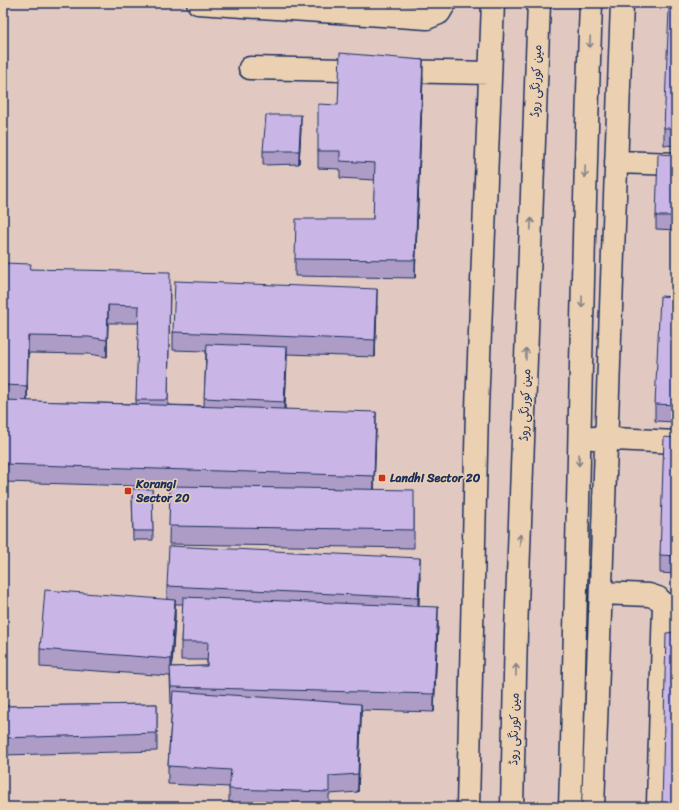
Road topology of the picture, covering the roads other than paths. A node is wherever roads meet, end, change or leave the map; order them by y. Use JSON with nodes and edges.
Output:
{"nodes":[{"id":1,"x":198,"y":3,"type":"edge"},
{"id":2,"x":445,"y":3,"type":"edge"},
{"id":3,"x":493,"y":3,"type":"edge"},
{"id":4,"x":539,"y":3,"type":"edge"},
{"id":5,"x":591,"y":3,"type":"edge"},
{"id":6,"x":622,"y":3,"type":"edge"},
{"id":7,"x":250,"y":68,"type":"dead end"},
{"id":8,"x":490,"y":74,"type":"junction"},
{"id":9,"x":616,"y":162,"type":"junction"},
{"id":10,"x":676,"y":164,"type":"edge"},
{"id":11,"x":580,"y":437,"type":"junction"},
{"id":12,"x":606,"y":439,"type":"junction"},
{"id":13,"x":676,"y":442,"type":"edge"},
{"id":14,"x":601,"y":593,"type":"junction"},
{"id":15,"x":658,"y":803,"type":"dead end"},
{"id":16,"x":468,"y":807,"type":"edge"},
{"id":17,"x":512,"y":807,"type":"edge"},
{"id":18,"x":570,"y":807,"type":"edge"},
{"id":19,"x":593,"y":807,"type":"edge"}],
"edges":[{"from":1,"to":2,"type":"main road"},
{"from":3,"to":8,"type":"main road"},
{"from":17,"to":4,"type":"main road","name":"مین کورنگی روڈ","one_way":true},
{"from":5,"to":11,"type":"main road","one_way":true},
{"from":6,"to":9,"type":"main road"},
{"from":7,"to":8,"type":"main road"},
{"from":8,"to":16,"type":"main road"},
{"from":9,"to":10,"type":"main road"},
{"from":9,"to":12,"type":"main road"},
{"from":11,"to":12,"type":"main road"},
{"from":11,"to":18,"type":"main road","one_way":true},
{"from":12,"to":13,"type":"main road"},
{"from":12,"to":14,"type":"main road"},
{"from":14,"to":15,"type":"main road"},
{"from":14,"to":19,"type":"main road"}]}
